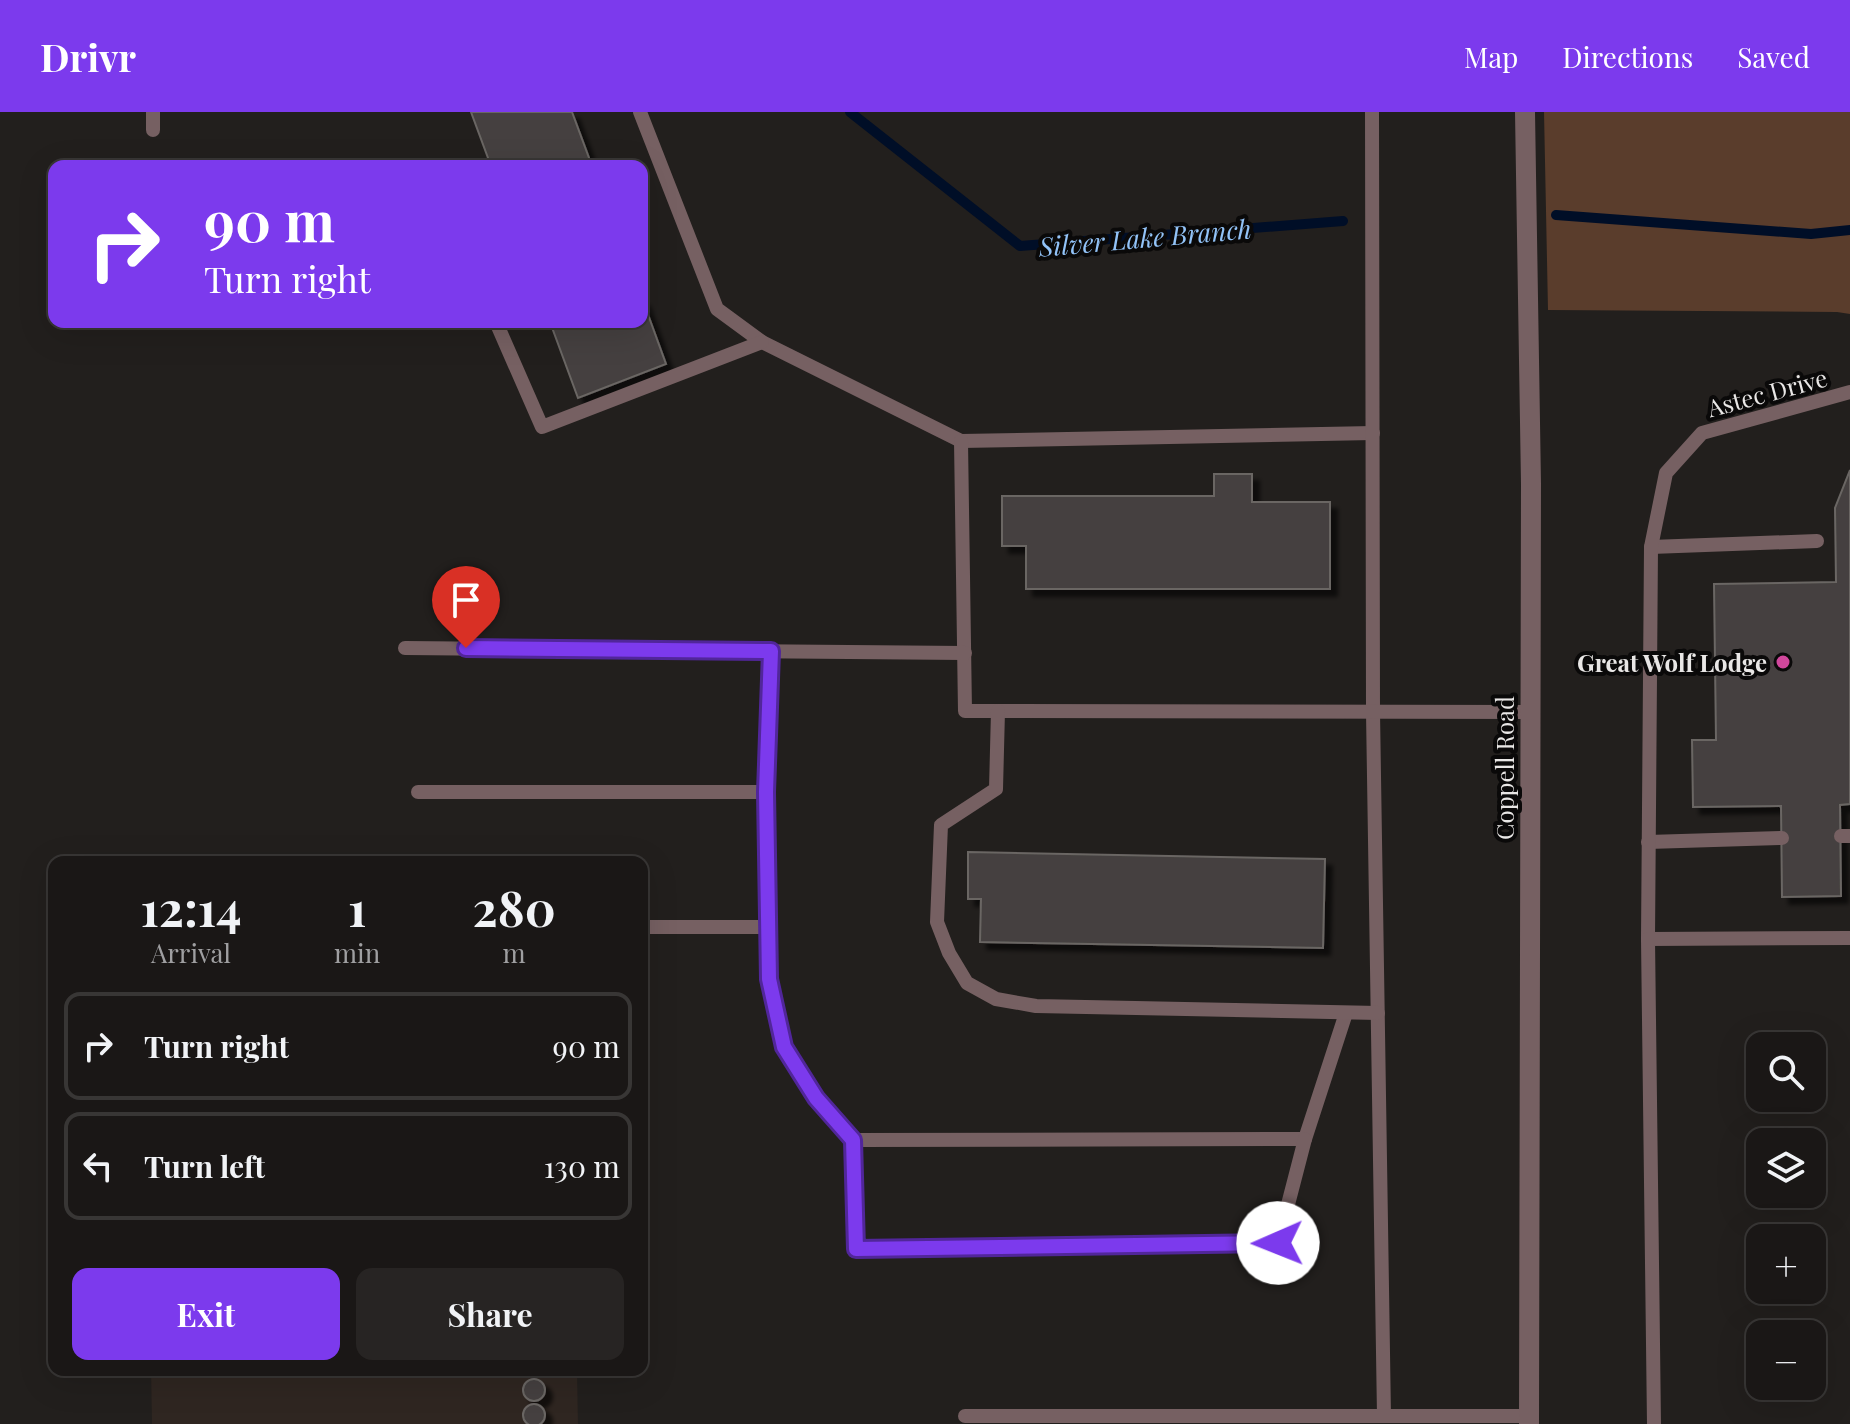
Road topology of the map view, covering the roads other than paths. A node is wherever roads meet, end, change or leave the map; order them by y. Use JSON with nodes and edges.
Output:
{"nodes":[{"id":1,"x":153,"y":112,"type":"edge"},
{"id":2,"x":640,"y":112,"type":"edge"},
{"id":3,"x":1372,"y":112,"type":"edge"},
{"id":4,"x":1525,"y":112,"type":"edge"},
{"id":5,"x":153,"y":130,"type":"dead end"},
{"id":6,"x":499,"y":328,"type":"edge"},
{"id":7,"x":762,"y":342,"type":"junction"},
{"id":8,"x":1850,"y":392,"type":"edge"},
{"id":9,"x":1373,"y":433,"type":"junction"},
{"id":10,"x":961,"y":441,"type":"junction"},
{"id":11,"x":1817,"y":541,"type":"dead end"},
{"id":12,"x":1651,"y":547,"type":"junction"},
{"id":13,"x":405,"y":648,"type":"dead end"},
{"id":14,"x":771,"y":651,"type":"junction"},
{"id":15,"x":965,"y":653,"type":"junction"},
{"id":16,"x":998,"y":711,"type":"junction"},
{"id":17,"x":1373,"y":712,"type":"junction"},
{"id":18,"x":1531,"y":712,"type":"junction"},
{"id":19,"x":418,"y":792,"type":"dead end"},
{"id":20,"x":766,"y":792,"type":"junction"},
{"id":21,"x":1782,"y":838,"type":"dead end"},
{"id":22,"x":1648,"y":842,"type":"junction"},
{"id":23,"x":648,"y":927,"type":"edge"},
{"id":24,"x":768,"y":927,"type":"junction"},
{"id":25,"x":1850,"y":938,"type":"edge"},
{"id":26,"x":1648,"y":939,"type":"junction"},
{"id":27,"x":1346,"y":1013,"type":"junction"},
{"id":28,"x":1378,"y":1013,"type":"junction"},
{"id":29,"x":1305,"y":1139,"type":"junction"},
{"id":30,"x":853,"y":1140,"type":"junction"},
{"id":31,"x":965,"y":1416,"type":"dead end"},
{"id":32,"x":1384,"y":1416,"type":"junction"},
{"id":33,"x":1529,"y":1420,"type":"edge"},
{"id":34,"x":1654,"y":1424,"type":"edge"}],
"edges":[{"from":1,"to":5,"type":"lane"},
{"from":2,"to":7,"type":"lane"},
{"from":3,"to":9,"type":"lane"},
{"from":4,"to":18,"type":"street","name":"Coppell Road"},
{"from":6,"to":7,"type":"lane"},
{"from":7,"to":10,"type":"lane"},
{"from":8,"to":12,"type":"lane","name":"Astec Drive"},
{"from":9,"to":10,"type":"lane"},
{"from":9,"to":17,"type":"lane"},
{"from":10,"to":15,"type":"lane"},
{"from":11,"to":12,"type":"lane"},
{"from":12,"to":22,"type":"lane"},
{"from":13,"to":14,"type":"lane"},
{"from":14,"to":15,"type":"lane"},
{"from":14,"to":20,"type":"lane"},
{"from":15,"to":16,"type":"lane"},
{"from":16,"to":17,"type":"lane"},
{"from":16,"to":27,"type":"lane"},
{"from":17,"to":18,"type":"lane"},
{"from":17,"to":28,"type":"lane"},
{"from":18,"to":33,"type":"street","name":"Coppell Road"},
{"from":19,"to":20,"type":"lane"},
{"from":20,"to":24,"type":"lane"},
{"from":21,"to":22,"type":"lane"},
{"from":22,"to":26,"type":"lane"},
{"from":23,"to":24,"type":"lane"},
{"from":24,"to":30,"type":"lane"},
{"from":25,"to":26,"type":"lane"},
{"from":26,"to":34,"type":"lane"},
{"from":27,"to":28,"type":"lane"},
{"from":27,"to":29,"type":"lane"},
{"from":28,"to":32,"type":"lane"},
{"from":29,"to":30,"type":"lane"},
{"from":29,"to":30,"type":"lane"},
{"from":31,"to":32,"type":"lane"},
{"from":32,"to":33,"type":"lane"}]}
